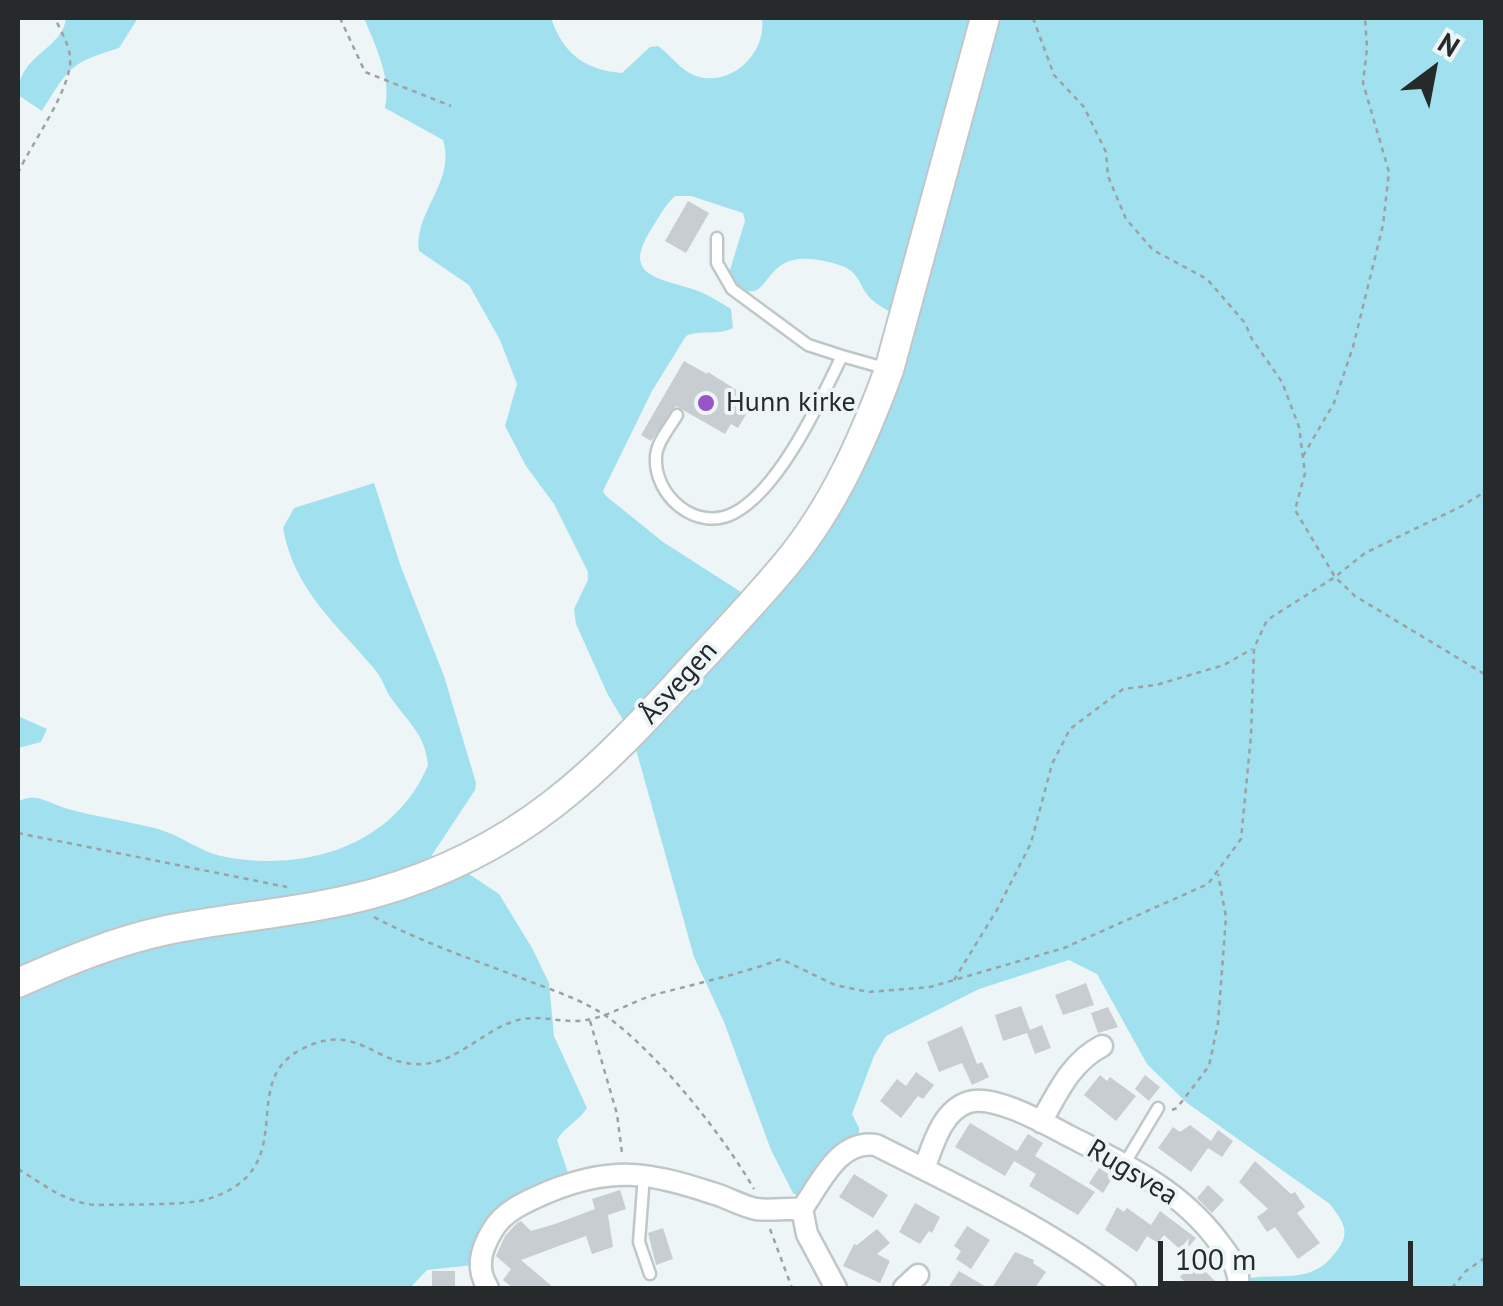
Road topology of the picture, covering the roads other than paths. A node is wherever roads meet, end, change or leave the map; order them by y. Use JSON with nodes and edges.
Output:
{"nodes":[{"id":1,"x":985,"y":18,"type":"edge"},
{"id":2,"x":717,"y":238,"type":"dead end"},
{"id":3,"x":842,"y":356,"type":"junction"},
{"id":4,"x":889,"y":370,"type":"junction"},
{"id":5,"x":677,"y":415,"type":"dead end"},
{"id":6,"x":18,"y":984,"type":"edge"},
{"id":7,"x":1102,"y":1046,"type":"dead end"},
{"id":8,"x":1155,"y":1114,"type":"road end"},
{"id":9,"x":1041,"y":1122,"type":"junction"},
{"id":10,"x":1125,"y":1163,"type":"junction"},
{"id":11,"x":924,"y":1170,"type":"junction"},
{"id":12,"x":635,"y":1173,"type":"junction"},
{"id":13,"x":802,"y":1208,"type":"junction"},
{"id":14,"x":650,"y":1274,"type":"dead end"},
{"id":15,"x":488,"y":1288,"type":"edge"},
{"id":16,"x":836,"y":1288,"type":"edge"},
{"id":17,"x":1125,"y":1288,"type":"edge"},
{"id":18,"x":1238,"y":1288,"type":"edge"}],
"edges":[{"from":1,"to":4,"type":"main road","name":"Åsvegen"},
{"from":2,"to":3,"type":"lane"},
{"from":3,"to":4,"type":"lane"},
{"from":3,"to":5,"type":"lane"},
{"from":4,"to":6,"type":"main road","name":"Åsvegen"},
{"from":7,"to":9,"type":"street"},
{"from":8,"to":10,"type":"lane"},
{"from":9,"to":10,"type":"street","name":"Rugsvea"},
{"from":9,"to":11,"type":"street","name":"Rugsvea"},
{"from":10,"to":18,"type":"street","name":"Rugsvea"},
{"from":11,"to":13,"type":"street"},
{"from":11,"to":17,"type":"street"},
{"from":12,"to":13,"type":"street"},
{"from":12,"to":14,"type":"lane"},
{"from":12,"to":15,"type":"street"},
{"from":13,"to":16,"type":"street"}]}
